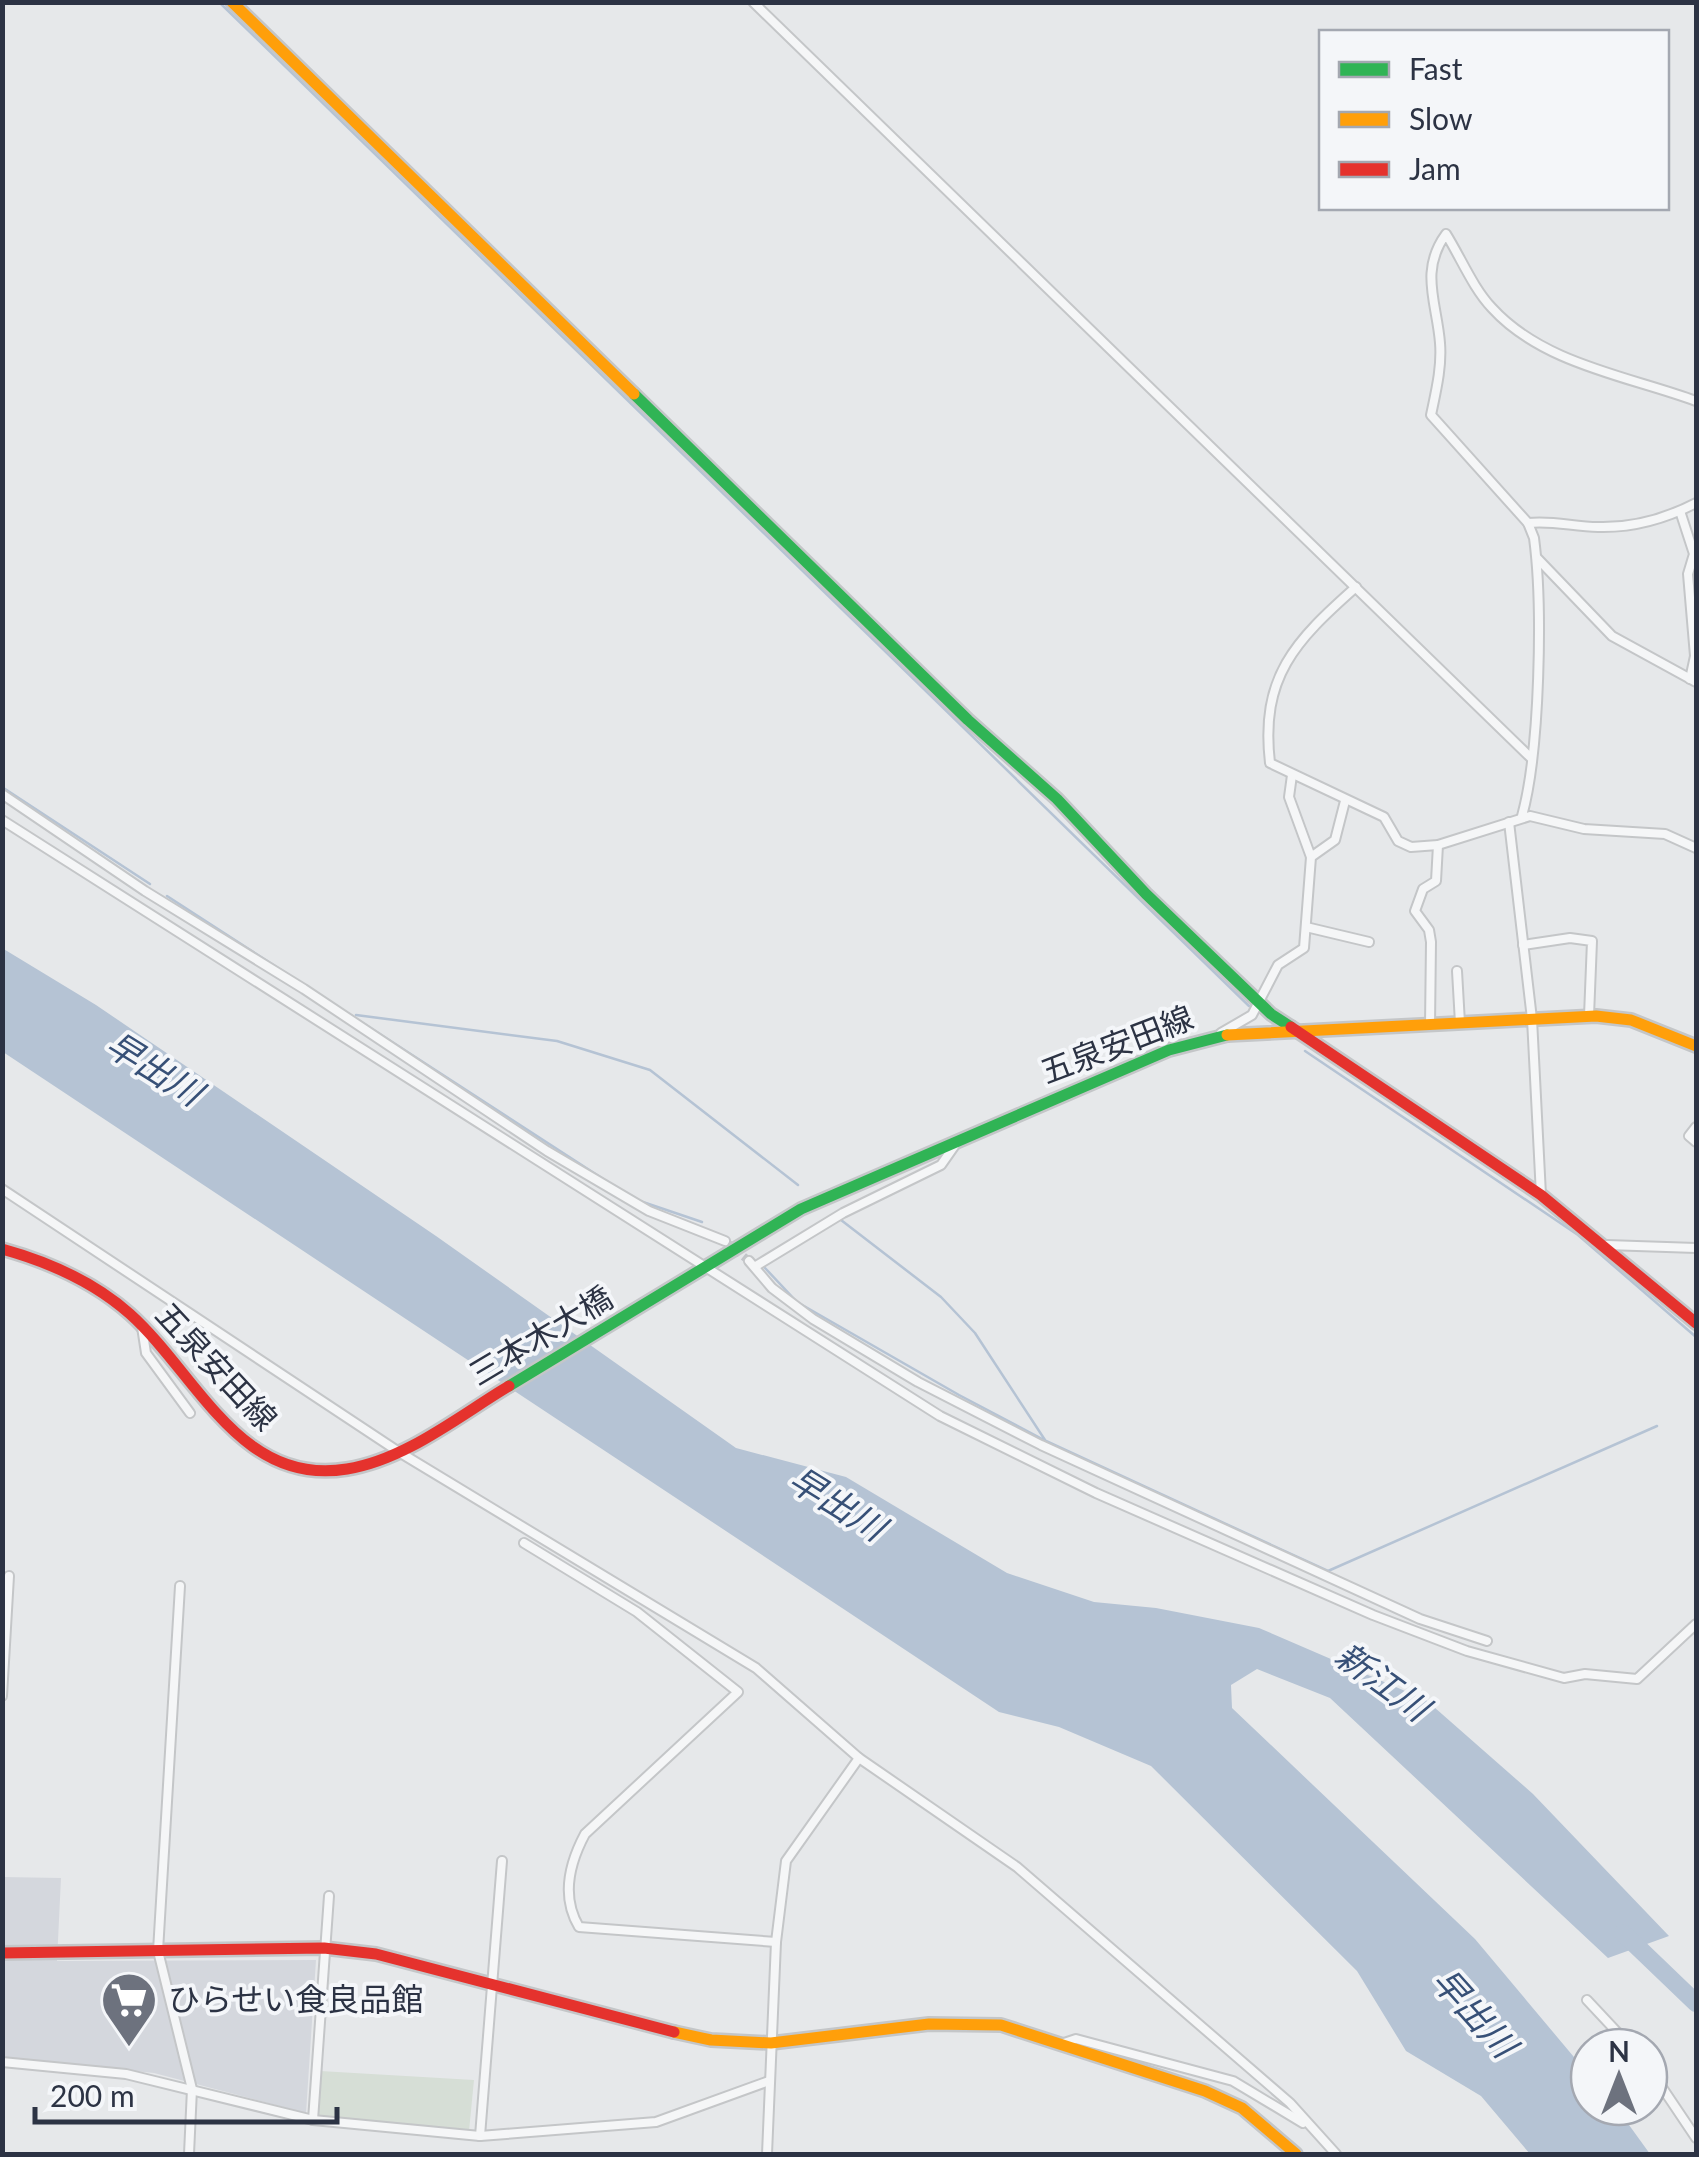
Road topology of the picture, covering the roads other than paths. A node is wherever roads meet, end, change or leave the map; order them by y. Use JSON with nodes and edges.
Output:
{"nodes":[{"id":1,"x":232,"y":2,"type":"edge"},
{"id":2,"x":753,"y":2,"type":"edge"},
{"id":3,"x":1696,"y":401,"type":"edge"},
{"id":4,"x":1696,"y":502,"type":"edge"},
{"id":5,"x":1680,"y":512,"type":"junction"},
{"id":6,"x":1528,"y":523,"type":"junction"},
{"id":7,"x":1536,"y":558,"type":"junction"},
{"id":8,"x":1356,"y":587,"type":"junction"},
{"id":9,"x":1693,"y":681,"type":"edge"},
{"id":10,"x":1532,"y":758,"type":"junction"},
{"id":11,"x":1292,"y":775,"type":"junction"},
{"id":12,"x":2,"y":794,"type":"edge"},
{"id":13,"x":1344,"y":801,"type":"junction"},
{"id":14,"x":1522,"y":816,"type":"junction"},
{"id":15,"x":2,"y":820,"type":"edge"},
{"id":16,"x":1509,"y":822,"type":"junction"},
{"id":17,"x":1438,"y":845,"type":"junction"},
{"id":18,"x":1696,"y":848,"type":"edge"},
{"id":19,"x":1311,"y":857,"type":"junction"},
{"id":20,"x":1306,"y":927,"type":"junction"},
{"id":21,"x":1369,"y":942,"type":"dead end"},
{"id":22,"x":1523,"y":946,"type":"junction"},
{"id":23,"x":1457,"y":971,"type":"dead end"},
{"id":24,"x":1259,"y":1003,"type":"junction"},
{"id":25,"x":1589,"y":1016,"type":"junction"},
{"id":26,"x":1532,"y":1019,"type":"junction"},
{"id":27,"x":1460,"y":1023,"type":"junction"},
{"id":28,"x":1430,"y":1024,"type":"junction"},
{"id":29,"x":1292,"y":1031,"type":"junction"},
{"id":30,"x":1217,"y":1036,"type":"junction"},
{"id":31,"x":1696,"y":1046,"type":"edge"},
{"id":32,"x":1696,"y":1127,"type":"edge"},
{"id":33,"x":957,"y":1142,"type":"junction"},
{"id":34,"x":1696,"y":1142,"type":"edge"},
{"id":35,"x":2,"y":1189,"type":"edge"},
{"id":36,"x":1541,"y":1195,"type":"junction"},
{"id":37,"x":725,"y":1241,"type":"tunnel mouth"},
{"id":38,"x":1607,"y":1245,"type":"junction"},
{"id":39,"x":1696,"y":1248,"type":"edge"},
{"id":40,"x":2,"y":1249,"type":"edge"},
{"id":41,"x":708,"y":1268,"type":"junction"},
{"id":42,"x":1696,"y":1324,"type":"edge"},
{"id":43,"x":142,"y":1325,"type":"junction"},
{"id":44,"x":190,"y":1413,"type":"dead end"},
{"id":45,"x":402,"y":1450,"type":"junction"},
{"id":46,"x":524,"y":1543,"type":"dead end"},
{"id":47,"x":9,"y":1576,"type":"dead end"},
{"id":48,"x":180,"y":1586,"type":"dead end"},
{"id":49,"x":1696,"y":1624,"type":"edge"},
{"id":50,"x":1487,"y":1641,"type":"dead end"},
{"id":51,"x":2,"y":1696,"type":"edge"},
{"id":52,"x":859,"y":1758,"type":"junction"},
{"id":53,"x":502,"y":1861,"type":"dead end"},
{"id":54,"x":329,"y":1896,"type":"dead end"},
{"id":55,"x":776,"y":1942,"type":"junction"},
{"id":56,"x":324,"y":1948,"type":"junction"},
{"id":57,"x":158,"y":1952,"type":"junction"},
{"id":58,"x":2,"y":1953,"type":"edge"},
{"id":59,"x":493,"y":1984,"type":"junction"},
{"id":60,"x":1587,"y":2000,"type":"dead end"},
{"id":61,"x":1612,"y":2027,"type":"edge"},
{"id":62,"x":771,"y":2043,"type":"junction"},
{"id":63,"x":1061,"y":2044,"type":"junction"},
{"id":64,"x":2,"y":2062,"type":"edge"},
{"id":65,"x":769,"y":2081,"type":"junction"},
{"id":66,"x":192,"y":2089,"type":"junction"},
{"id":67,"x":1669,"y":2098,"type":"edge"},
{"id":68,"x":312,"y":2120,"type":"junction"},
{"id":69,"x":1319,"y":2134,"type":"junction"},
{"id":70,"x":480,"y":2136,"type":"junction"},
{"id":71,"x":1696,"y":2138,"type":"edge"},
{"id":72,"x":189,"y":2154,"type":"edge"},
{"id":73,"x":767,"y":2154,"type":"edge"},
{"id":74,"x":1296,"y":2154,"type":"edge"},
{"id":75,"x":1336,"y":2154,"type":"edge"}],
"edges":[{"from":1,"to":24,"type":"street"},
{"from":2,"to":8,"type":"street"},
{"from":3,"to":6,"type":"street"},
{"from":4,"to":5,"type":"street"},
{"from":5,"to":6,"type":"street"},
{"from":5,"to":9,"type":"street"},
{"from":6,"to":7,"type":"street"},
{"from":7,"to":9,"type":"street"},
{"from":7,"to":10,"type":"street"},
{"from":8,"to":10,"type":"street"},
{"from":8,"to":11,"type":"street"},
{"from":10,"to":14,"type":"street"},
{"from":11,"to":13,"type":"street"},
{"from":11,"to":19,"type":"street"},
{"from":12,"to":37,"type":"street"},
{"from":13,"to":17,"type":"street"},
{"from":13,"to":19,"type":"street"},
{"from":14,"to":16,"type":"street"},
{"from":14,"to":18,"type":"street"},
{"from":15,"to":41,"type":"street"},
{"from":16,"to":17,"type":"street"},
{"from":16,"to":22,"type":"street"},
{"from":17,"to":28,"type":"street"},
{"from":19,"to":20,"type":"street"},
{"from":20,"to":21,"type":"street"},
{"from":20,"to":24,"type":"street"},
{"from":22,"to":25,"type":"street"},
{"from":22,"to":26,"type":"street"},
{"from":23,"to":27,"type":"street"},
{"from":24,"to":29,"type":"street"},
{"from":24,"to":30,"type":"street"},
{"from":25,"to":26,"type":"street","name":"五泉安田線"},
{"from":25,"to":31,"type":"street","name":"五泉安田線"},
{"from":26,"to":27,"type":"street","name":"五泉安田線"},
{"from":26,"to":36,"type":"street"},
{"from":27,"to":28,"type":"street","name":"五泉安田線"},
{"from":28,"to":29,"type":"street","name":"五泉安田線"},
{"from":29,"to":30,"type":"street","name":"五泉安田線"},
{"from":29,"to":36,"type":"street"},
{"from":30,"to":33,"type":"street","name":"五泉安田線"},
{"from":32,"to":34,"type":"street"},
{"from":33,"to":41,"type":"street","name":"五泉安田線"},
{"from":33,"to":50,"type":"street"},
{"from":35,"to":45,"type":"street"},
{"from":36,"to":38,"type":"street"},
{"from":38,"to":39,"type":"street"},
{"from":38,"to":42,"type":"street"},
{"from":40,"to":43,"type":"street","name":"五泉安田線"},
{"from":41,"to":45,"type":"street","name":"三本木大橋"},
{"from":41,"to":49,"type":"street"},
{"from":43,"to":44,"type":"street"},
{"from":43,"to":45,"type":"street","name":"五泉安田線"},
{"from":45,"to":52,"type":"street"},
{"from":46,"to":55,"type":"street"},
{"from":47,"to":51,"type":"street"},
{"from":48,"to":57,"type":"street"},
{"from":52,"to":55,"type":"street"},
{"from":52,"to":69,"type":"street"},
{"from":53,"to":59,"type":"street"},
{"from":54,"to":56,"type":"street"},
{"from":55,"to":62,"type":"street"},
{"from":56,"to":57,"type":"street"},
{"from":56,"to":59,"type":"street"},
{"from":56,"to":68,"type":"street"},
{"from":57,"to":58,"type":"street"},
{"from":57,"to":66,"type":"street"},
{"from":59,"to":62,"type":"street"},
{"from":59,"to":70,"type":"street"},
{"from":60,"to":61,"type":"street"},
{"from":62,"to":63,"type":"street"},
{"from":62,"to":65,"type":"street"},
{"from":63,"to":69,"type":"street"},
{"from":63,"to":74,"type":"street"},
{"from":64,"to":66,"type":"street"},
{"from":65,"to":70,"type":"street"},
{"from":65,"to":73,"type":"street"},
{"from":66,"to":68,"type":"street"},
{"from":66,"to":72,"type":"street"},
{"from":67,"to":71,"type":"street"},
{"from":68,"to":70,"type":"street"},
{"from":69,"to":75,"type":"street"}]}
